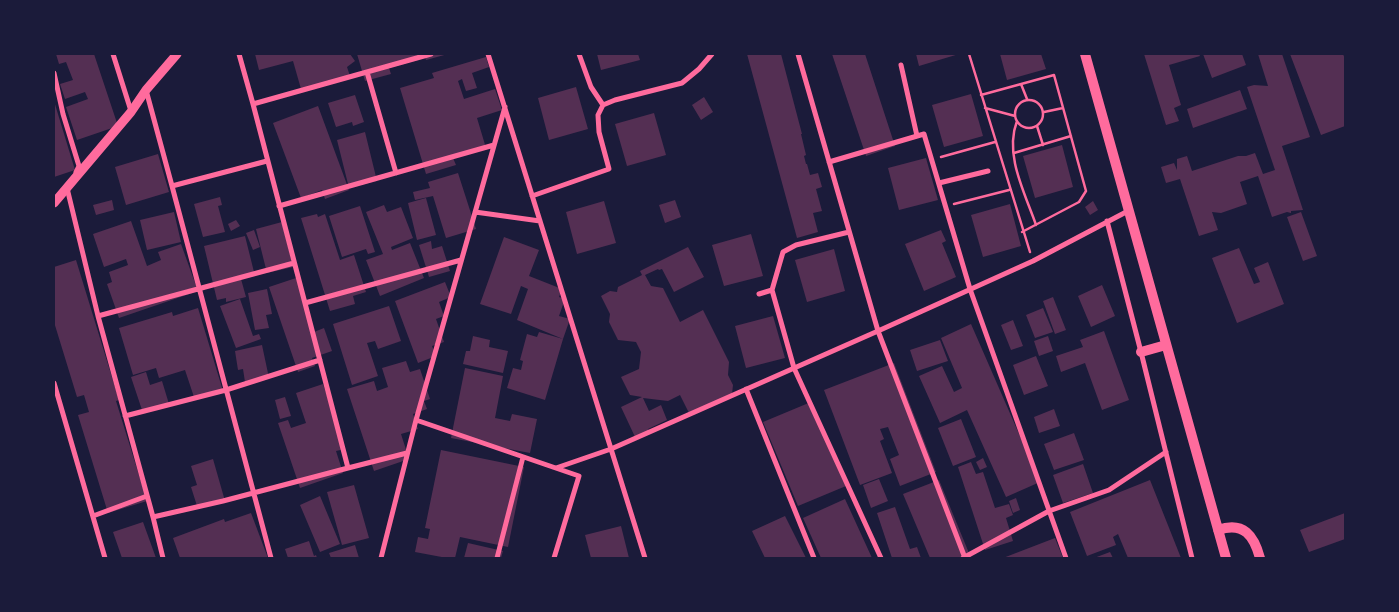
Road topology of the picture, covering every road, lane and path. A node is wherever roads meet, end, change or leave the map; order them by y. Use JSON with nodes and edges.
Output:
{"nodes":[{"id":1,"x":113,"y":54,"type":"edge"},
{"id":2,"x":177,"y":54,"type":"edge"},
{"id":3,"x":239,"y":54,"type":"edge"},
{"id":4,"x":431,"y":54,"type":"edge"},
{"id":5,"x":488,"y":54,"type":"edge"},
{"id":6,"x":579,"y":54,"type":"edge"},
{"id":7,"x":712,"y":54,"type":"edge"},
{"id":8,"x":798,"y":54,"type":"edge"},
{"id":9,"x":969,"y":54,"type":"edge"},
{"id":10,"x":1085,"y":54,"type":"edge"},
{"id":11,"x":901,"y":65,"type":"dead end"},
{"id":12,"x":367,"y":72,"type":"junction"},
{"id":13,"x":54,"y":73,"type":"edge"},
{"id":14,"x":1021,"y":84,"type":"junction"},
{"id":15,"x":146,"y":90,"type":"junction"},
{"id":16,"x":981,"y":95,"type":"junction"},
{"id":17,"x":1028,"y":99,"type":"junction"},
{"id":18,"x":252,"y":104,"type":"junction"},
{"id":19,"x":603,"y":105,"type":"junction"},
{"id":20,"x":505,"y":106,"type":"junction"},
{"id":21,"x":985,"y":108,"type":"junction"},
{"id":22,"x":1063,"y":108,"type":"junction"},
{"id":23,"x":131,"y":112,"type":"junction"},
{"id":24,"x":1044,"y":112,"type":"junction"},
{"id":25,"x":1015,"y":116,"type":"junction"},
{"id":26,"x":1017,"y":121,"type":"junction"},
{"id":27,"x":1037,"y":126,"type":"junction"},
{"id":28,"x":917,"y":136,"type":"junction"},
{"id":29,"x":1071,"y":136,"type":"junction"},
{"id":30,"x":995,"y":142,"type":"junction"},
{"id":31,"x":494,"y":145,"type":"junction"},
{"id":32,"x":1043,"y":145,"type":"junction"},
{"id":33,"x":1014,"y":153,"type":"junction"},
{"id":34,"x":932,"y":160,"type":"junction"},
{"id":35,"x":267,"y":161,"type":"junction"},
{"id":36,"x":829,"y":162,"type":"junction"},
{"id":37,"x":988,"y":171,"type":"dead end"},
{"id":38,"x":396,"y":173,"type":"junction"},
{"id":39,"x":939,"y":183,"type":"junction"},
{"id":40,"x":172,"y":186,"type":"junction"},
{"id":41,"x":67,"y":188,"type":"junction"},
{"id":42,"x":1010,"y":190,"type":"junction"},
{"id":43,"x":532,"y":196,"type":"junction"},
{"id":44,"x":54,"y":203,"type":"edge"},
{"id":45,"x":279,"y":206,"type":"junction"},
{"id":46,"x":945,"y":206,"type":"junction"},
{"id":47,"x":1128,"y":211,"type":"junction"},
{"id":48,"x":475,"y":212,"type":"junction"},
{"id":49,"x":540,"y":221,"type":"junction"},
{"id":50,"x":1107,"y":221,"type":"junction"},
{"id":51,"x":1036,"y":225,"type":"junction"},
{"id":52,"x":849,"y":232,"type":"junction"},
{"id":53,"x":1022,"y":232,"type":"junction"},
{"id":54,"x":461,"y":260,"type":"junction"},
{"id":55,"x":1033,"y":261,"type":"junction"},
{"id":56,"x":294,"y":263,"type":"junction"},
{"id":57,"x":970,"y":289,"type":"junction"},
{"id":58,"x":199,"y":290,"type":"junction"},
{"id":59,"x":772,"y":290,"type":"junction"},
{"id":60,"x":759,"y":294,"type":"dead end"},
{"id":61,"x":305,"y":304,"type":"junction"},
{"id":62,"x":98,"y":316,"type":"junction"},
{"id":63,"x":878,"y":331,"type":"junction"},
{"id":64,"x":1166,"y":345,"type":"junction"},
{"id":65,"x":1141,"y":352,"type":"junction"},
{"id":66,"x":320,"y":360,"type":"junction"},
{"id":67,"x":794,"y":368,"type":"junction"},
{"id":68,"x":54,"y":382,"type":"edge"},
{"id":69,"x":746,"y":389,"type":"junction"},
{"id":70,"x":226,"y":390,"type":"junction"},
{"id":71,"x":125,"y":416,"type":"junction"},
{"id":72,"x":416,"y":420,"type":"junction"},
{"id":73,"x":611,"y":449,"type":"junction"},
{"id":74,"x":1166,"y":452,"type":"junction"},
{"id":75,"x":407,"y":453,"type":"junction"},
{"id":76,"x":523,"y":457,"type":"junction"},
{"id":77,"x":348,"y":468,"type":"junction"},
{"id":78,"x":556,"y":468,"type":"junction"},
{"id":79,"x":254,"y":493,"type":"junction"},
{"id":80,"x":147,"y":496,"type":"junction"},
{"id":81,"x":1049,"y":511,"type":"junction"},
{"id":82,"x":93,"y":516,"type":"junction"},
{"id":83,"x":153,"y":517,"type":"junction"},
{"id":84,"x":1218,"y":530,"type":"junction"},
{"id":85,"x":105,"y":558,"type":"edge"},
{"id":86,"x":163,"y":558,"type":"edge"},
{"id":87,"x":271,"y":558,"type":"edge"},
{"id":88,"x":381,"y":558,"type":"edge"},
{"id":89,"x":497,"y":558,"type":"edge"},
{"id":90,"x":554,"y":558,"type":"edge"},
{"id":91,"x":645,"y":558,"type":"edge"},
{"id":92,"x":814,"y":558,"type":"edge"},
{"id":93,"x":881,"y":558,"type":"edge"},
{"id":94,"x":964,"y":558,"type":"edge"},
{"id":95,"x":1066,"y":558,"type":"edge"},
{"id":96,"x":1192,"y":558,"type":"edge"},
{"id":97,"x":1226,"y":558,"type":"edge"},
{"id":98,"x":1260,"y":558,"type":"edge"}],
"edges":[{"from":1,"to":23,"type":"street"},
{"from":2,"to":15,"type":"main road"},
{"from":3,"to":18,"type":"street"},
{"from":4,"to":12,"type":"street"},
{"from":5,"to":20,"type":"street"},
{"from":6,"to":19,"type":"street"},
{"from":7,"to":19,"type":"street"},
{"from":8,"to":36,"type":"street"},
{"from":9,"to":16,"type":"path"},
{"from":10,"to":47,"type":"main road"},
{"from":11,"to":28,"type":"street"},
{"from":12,"to":18,"type":"street"},
{"from":12,"to":38,"type":"street"},
{"from":13,"to":41,"type":"street"},
{"from":14,"to":16,"type":"path"},
{"from":14,"to":17,"type":"path"},
{"from":14,"to":22,"type":"path"},
{"from":15,"to":23,"type":"main road"},
{"from":15,"to":40,"type":"street"},
{"from":16,"to":21,"type":"path"},
{"from":17,"to":24,"type":"path"},
{"from":17,"to":25,"type":"path"},
{"from":18,"to":35,"type":"street"},
{"from":19,"to":43,"type":"street"},
{"from":20,"to":31,"type":"street"},
{"from":20,"to":43,"type":"street"},
{"from":21,"to":25,"type":"path"},
{"from":21,"to":30,"type":"path"},
{"from":22,"to":24,"type":"path"},
{"from":22,"to":29,"type":"path"},
{"from":23,"to":41,"type":"main road"},
{"from":24,"to":27,"type":"path"},
{"from":25,"to":26,"type":"path"},
{"from":26,"to":27,"type":"path"},
{"from":26,"to":33,"type":"path"},
{"from":27,"to":32,"type":"path"},
{"from":28,"to":34,"type":"street"},
{"from":28,"to":36,"type":"street"},
{"from":29,"to":32,"type":"path"},
{"from":29,"to":51,"type":"path"},
{"from":30,"to":34,"type":"path"},
{"from":30,"to":42,"type":"path"},
{"from":31,"to":38,"type":"street"},
{"from":31,"to":48,"type":"street"},
{"from":32,"to":33,"type":"path"},
{"from":33,"to":51,"type":"path"},
{"from":34,"to":39,"type":"street"},
{"from":35,"to":40,"type":"street"},
{"from":35,"to":45,"type":"street"},
{"from":36,"to":52,"type":"street"},
{"from":37,"to":39,"type":"street"},
{"from":38,"to":45,"type":"street"},
{"from":39,"to":46,"type":"street"},
{"from":40,"to":58,"type":"street"},
{"from":41,"to":44,"type":"main road"},
{"from":41,"to":62,"type":"street"},
{"from":42,"to":46,"type":"path"},
{"from":42,"to":53,"type":"path"},
{"from":43,"to":49,"type":"street"},
{"from":45,"to":56,"type":"street"},
{"from":46,"to":57,"type":"street"},
{"from":47,"to":50,"type":"street"},
{"from":47,"to":64,"type":"main road"},
{"from":48,"to":49,"type":"street"},
{"from":48,"to":54,"type":"street"},
{"from":49,"to":73,"type":"street"},
{"from":50,"to":55,"type":"street"},
{"from":50,"to":65,"type":"street"},
{"from":51,"to":53,"type":"path"},
{"from":52,"to":59,"type":"street"},
{"from":52,"to":63,"type":"street"},
{"from":53,"to":55,"type":"path"},
{"from":54,"to":61,"type":"street"},
{"from":54,"to":72,"type":"street"},
{"from":55,"to":57,"type":"street"},
{"from":56,"to":58,"type":"street"},
{"from":56,"to":61,"type":"street"},
{"from":57,"to":63,"type":"street"},
{"from":57,"to":81,"type":"street"},
{"from":58,"to":62,"type":"street"},
{"from":58,"to":70,"type":"street"},
{"from":59,"to":60,"type":"street"},
{"from":59,"to":67,"type":"street"},
{"from":61,"to":66,"type":"street"},
{"from":62,"to":71,"type":"street"},
{"from":63,"to":67,"type":"street"},
{"from":63,"to":94,"type":"street"},
{"from":64,"to":65,"type":"main road"},
{"from":64,"to":84,"type":"main road"},
{"from":65,"to":74,"type":"street"},
{"from":66,"to":70,"type":"street"},
{"from":66,"to":77,"type":"street"},
{"from":67,"to":69,"type":"street"},
{"from":67,"to":93,"type":"street"},
{"from":68,"to":82,"type":"street"},
{"from":69,"to":73,"type":"street"},
{"from":69,"to":92,"type":"street"},
{"from":70,"to":71,"type":"street"},
{"from":70,"to":79,"type":"street"},
{"from":71,"to":80,"type":"street"},
{"from":72,"to":75,"type":"street"},
{"from":72,"to":76,"type":"street"},
{"from":73,"to":78,"type":"street"},
{"from":73,"to":91,"type":"street"},
{"from":74,"to":81,"type":"street"},
{"from":74,"to":96,"type":"street"},
{"from":75,"to":77,"type":"street"},
{"from":75,"to":88,"type":"street"},
{"from":76,"to":78,"type":"street"},
{"from":76,"to":89,"type":"street"},
{"from":77,"to":79,"type":"street"},
{"from":78,"to":90,"type":"street"},
{"from":79,"to":83,"type":"street"},
{"from":79,"to":87,"type":"street"},
{"from":80,"to":82,"type":"street"},
{"from":80,"to":83,"type":"street"},
{"from":81,"to":94,"type":"street"},
{"from":81,"to":95,"type":"street"},
{"from":82,"to":85,"type":"street"},
{"from":83,"to":86,"type":"street"},
{"from":84,"to":97,"type":"main road"},
{"from":84,"to":98,"type":"main road"}]}
